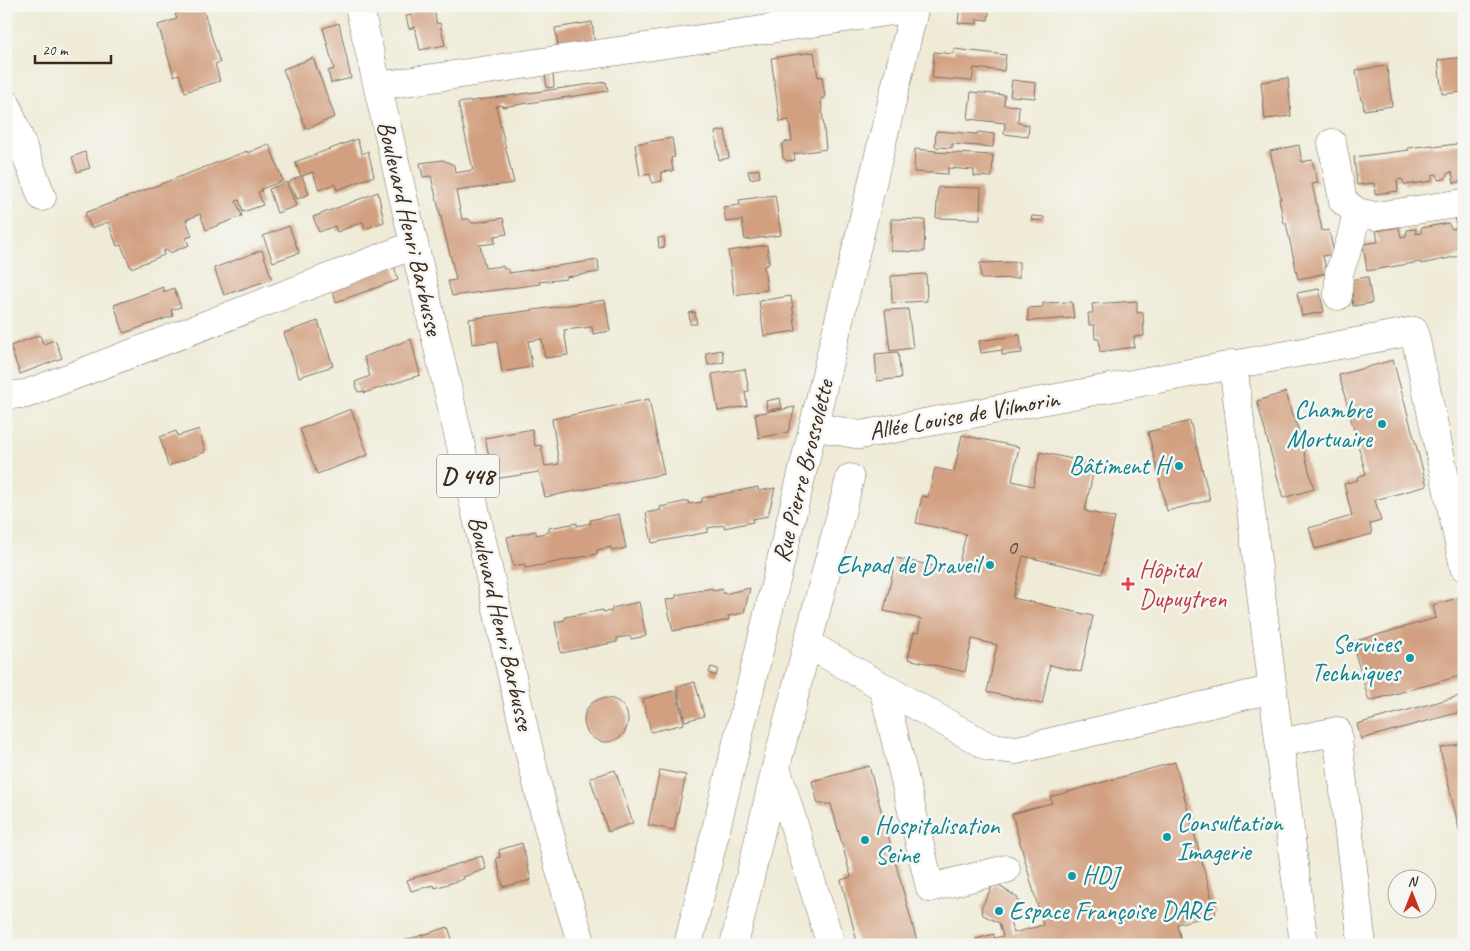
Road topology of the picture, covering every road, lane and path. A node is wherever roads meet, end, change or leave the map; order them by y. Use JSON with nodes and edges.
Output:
{"nodes":[{"id":1,"x":359,"y":6,"type":"edge"},
{"id":2,"x":915,"y":7,"type":"edge"},
{"id":3,"x":378,"y":86,"type":"junction"},
{"id":4,"x":6,"y":103,"type":"edge"},
{"id":5,"x":1332,"y":143,"type":"dead end"},
{"id":6,"x":42,"y":197,"type":"dead end"},
{"id":7,"x":1464,"y":203,"type":"edge"},
{"id":8,"x":1357,"y":212,"type":"junction"},
{"id":9,"x":414,"y":245,"type":"junction"},
{"id":10,"x":1338,"y":296,"type":"dead end"},
{"id":11,"x":1233,"y":364,"type":"junction"},
{"id":12,"x":7,"y":395,"type":"edge"},
{"id":13,"x":813,"y":426,"type":"junction"},
{"id":14,"x":850,"y":478,"type":"dead end"},
{"id":15,"x":1464,"y":567,"type":"edge"},
{"id":16,"x":808,"y":644,"type":"junction"},
{"id":17,"x":883,"y":687,"type":"junction"},
{"id":18,"x":1273,"y":689,"type":"junction"},
{"id":19,"x":1280,"y":743,"type":"junction"},
{"id":20,"x":776,"y":767,"type":"junction"},
{"id":21,"x":1006,"y":869,"type":"dead end"},
{"id":22,"x":686,"y":941,"type":"edge"},
{"id":23,"x":582,"y":945,"type":"edge"},
{"id":24,"x":734,"y":945,"type":"edge"},
{"id":25,"x":831,"y":945,"type":"edge"},
{"id":26,"x":1304,"y":945,"type":"edge"},
{"id":27,"x":1362,"y":945,"type":"edge"}],
"edges":[{"from":1,"to":3,"type":"street","name":"Boulevard Henri Barbusse","number":"D 448"},
{"from":2,"to":3,"type":"street"},
{"from":2,"to":13,"type":"street","name":"Rue Pierre Brossolette"},
{"from":3,"to":9,"type":"street","name":"Boulevard Henri Barbusse","number":"D 448"},
{"from":4,"to":6,"type":"street"},
{"from":5,"to":8,"type":"street"},
{"from":7,"to":8,"type":"street"},
{"from":8,"to":10,"type":"street"},
{"from":9,"to":12,"type":"street"},
{"from":9,"to":23,"type":"street","name":"Boulevard Henri Barbusse","number":"D 448"},
{"from":11,"to":13,"type":"street","name":"Allée Louise de Vilmorin"},
{"from":11,"to":15,"type":"street","name":"Allée Louise de Vilmorin"},
{"from":11,"to":18,"type":"street"},
{"from":13,"to":22,"type":"street","name":"Rue Pierre Brossolette"},
{"from":14,"to":16,"type":"street"},
{"from":16,"to":17,"type":"street"},
{"from":16,"to":20,"type":"street"},
{"from":17,"to":18,"type":"street"},
{"from":17,"to":21,"type":"street"},
{"from":18,"to":19,"type":"street"},
{"from":19,"to":26,"type":"street"},
{"from":19,"to":27,"type":"street"},
{"from":20,"to":24,"type":"street"},
{"from":20,"to":25,"type":"street"}]}
